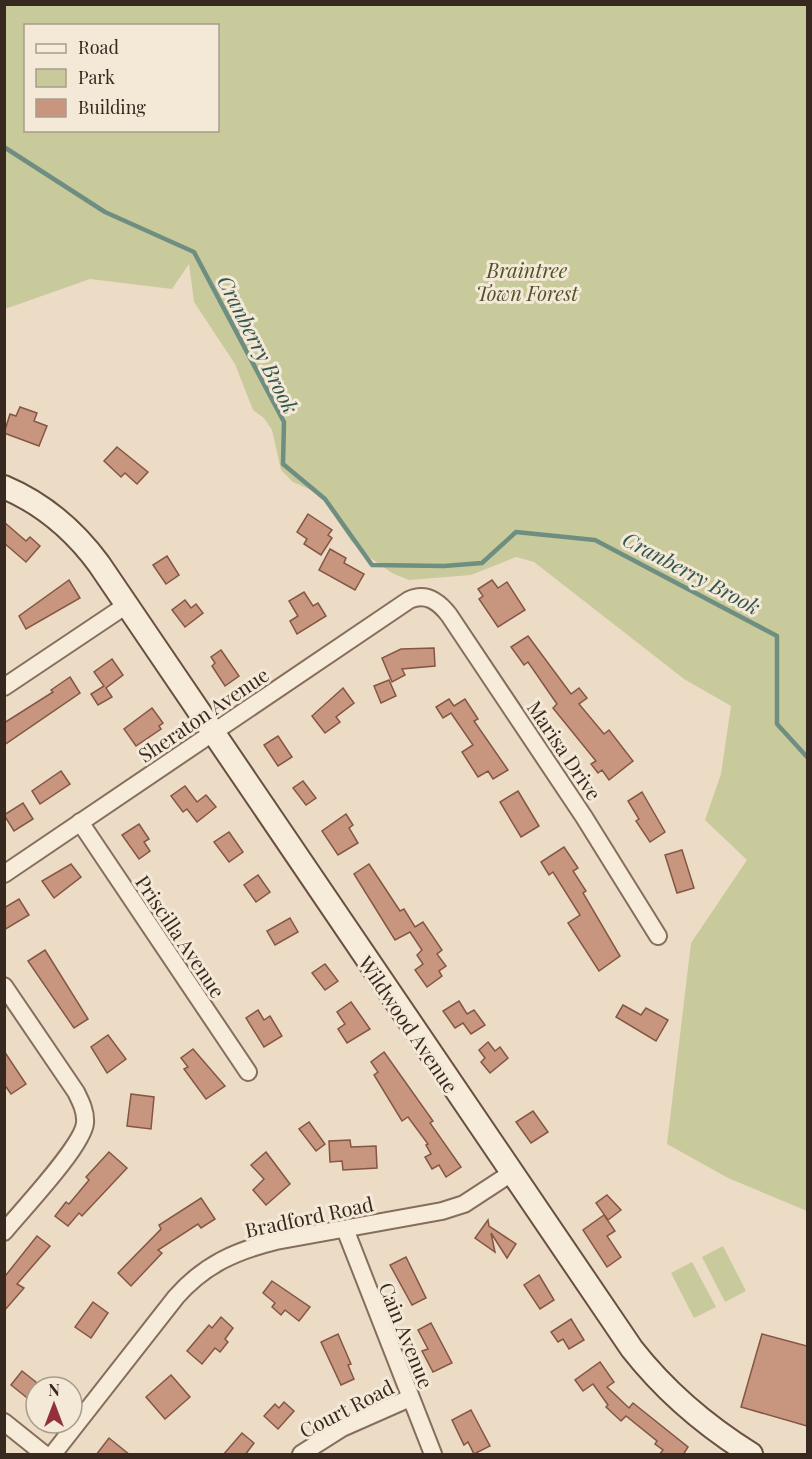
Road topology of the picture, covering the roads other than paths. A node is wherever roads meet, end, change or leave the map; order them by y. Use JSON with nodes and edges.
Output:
{"nodes":[{"id":1,"x":4,"y":487,"type":"edge"},
{"id":2,"x":427,"y":597,"type":"joint"},
{"id":3,"x":128,"y":604,"type":"junction"},
{"id":4,"x":4,"y":687,"type":"edge"},
{"id":5,"x":214,"y":732,"type":"junction"},
{"id":6,"x":80,"y":822,"type":"junction"},
{"id":7,"x":4,"y":874,"type":"edge"},
{"id":8,"x":658,"y":936,"type":"dead end"},
{"id":9,"x":4,"y":986,"type":"edge"},
{"id":10,"x":248,"y":1072,"type":"dead end"},
{"id":11,"x":510,"y":1174,"type":"junction"},
{"id":12,"x":345,"y":1229,"type":"junction"},
{"id":13,"x":4,"y":1232,"type":"edge"},
{"id":14,"x":410,"y":1398,"type":"junction"},
{"id":15,"x":4,"y":1422,"type":"edge"},
{"id":16,"x":44,"y":1455,"type":"edge"},
{"id":17,"x":53,"y":1455,"type":"edge"},
{"id":18,"x":301,"y":1455,"type":"edge"},
{"id":19,"x":433,"y":1455,"type":"edge"},
{"id":20,"x":751,"y":1455,"type":"edge"}],
"edges":[{"from":1,"to":3,"type":"street","name":"Wildwood Avenue"},
{"from":2,"to":5,"type":"street","name":"Sheraton Avenue"},
{"from":2,"to":8,"type":"street","name":"Marisa Drive"},
{"from":3,"to":4,"type":"street"},
{"from":3,"to":5,"type":"street","name":"Wildwood Avenue"},
{"from":5,"to":6,"type":"street","name":"Sheraton Avenue"},
{"from":5,"to":11,"type":"street","name":"Wildwood Avenue"},
{"from":6,"to":7,"type":"street","name":"Sheraton Avenue"},
{"from":6,"to":10,"type":"street","name":"Priscilla Avenue"},
{"from":9,"to":13,"type":"street"},
{"from":11,"to":12,"type":"street","name":"Bradford Road"},
{"from":11,"to":20,"type":"street","name":"Wildwood Avenue"},
{"from":12,"to":14,"type":"street","name":"Cain Avenue"},
{"from":12,"to":17,"type":"street","name":"Bradford Road"},
{"from":14,"to":18,"type":"street","name":"Court Road"},
{"from":14,"to":19,"type":"street","name":"Cain Avenue"},
{"from":15,"to":16,"type":"street"}]}
